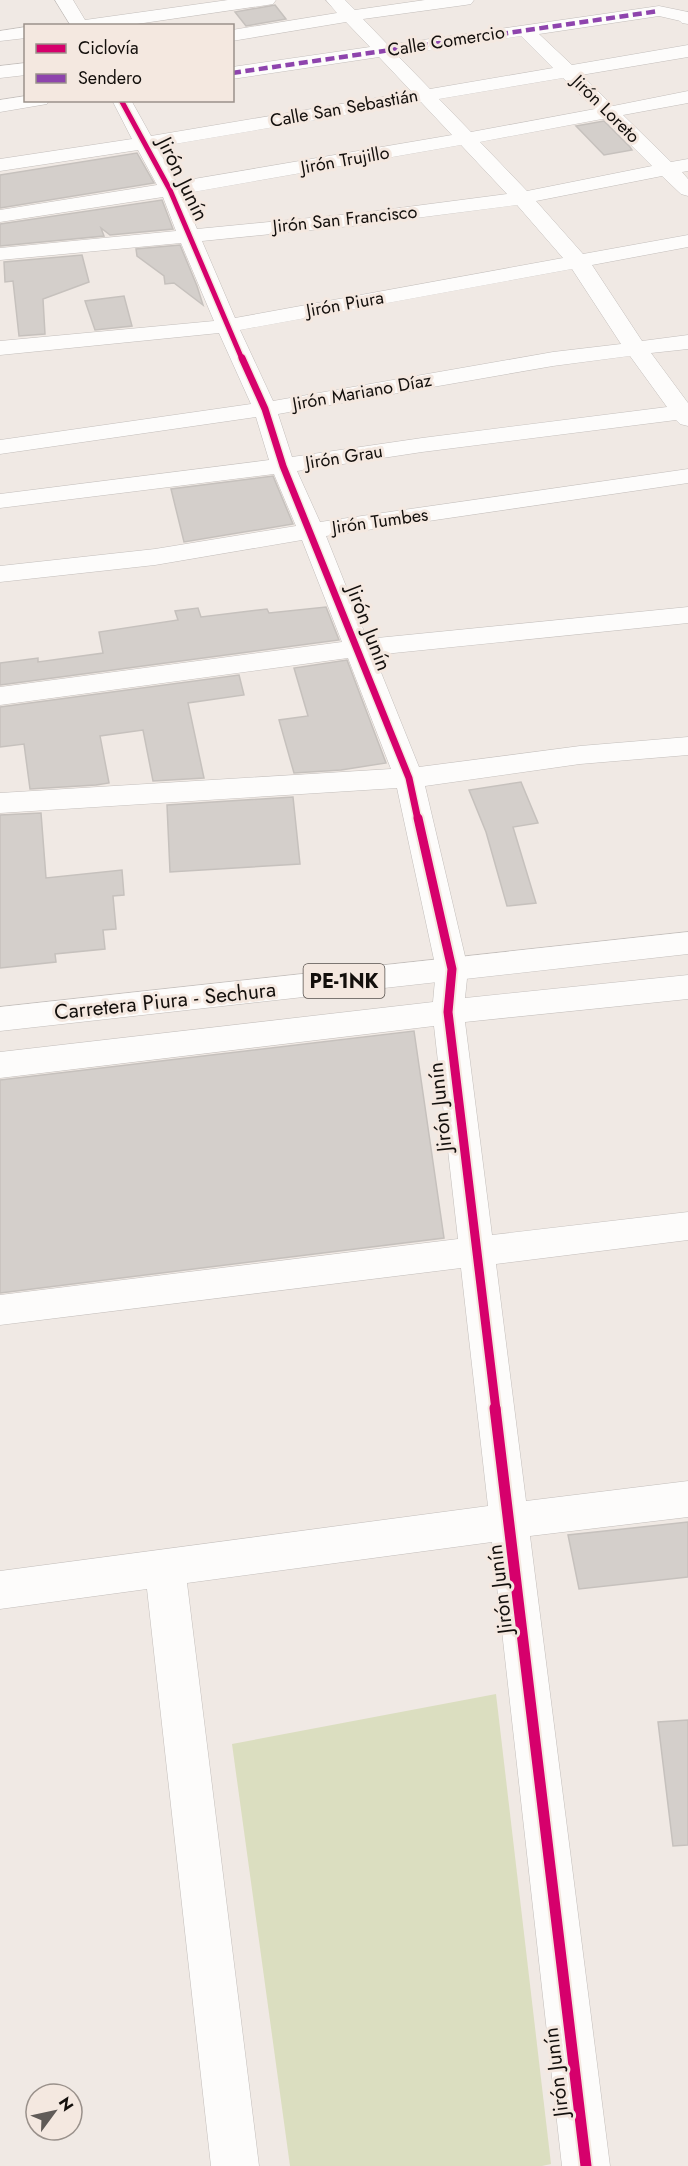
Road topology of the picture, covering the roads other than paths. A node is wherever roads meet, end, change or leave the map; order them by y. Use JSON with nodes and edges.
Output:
{"nodes":[{"id":1,"x":64,"y":0,"type":"edge"},
{"id":2,"x":267,"y":0,"type":"edge"},
{"id":3,"x":335,"y":0,"type":"edge"},
{"id":4,"x":465,"y":0,"type":"edge"},
{"id":5,"x":350,"y":16,"type":"junction"},
{"id":6,"x":687,"y":18,"type":"edge"},
{"id":7,"x":79,"y":24,"type":"edge"},
{"id":8,"x":94,"y":24,"type":"edge"},
{"id":9,"x":524,"y":29,"type":"junction"},
{"id":10,"x":24,"y":32,"type":"edge"},
{"id":11,"x":0,"y":36,"type":"edge"},
{"id":12,"x":234,"y":36,"type":"edge"},
{"id":13,"x":383,"y":51,"type":"junction"},
{"id":14,"x":688,"y":51,"type":"edge"},
{"id":15,"x":24,"y":69,"type":"edge"},
{"id":16,"x":568,"y":71,"type":"junction"},
{"id":17,"x":0,"y":72,"type":"edge"},
{"id":18,"x":234,"y":73,"type":"edge"},
{"id":19,"x":423,"y":94,"type":"junction"},
{"id":20,"x":688,"y":97,"type":"edge"},
{"id":21,"x":27,"y":102,"type":"edge"},
{"id":22,"x":123,"y":102,"type":"edge"},
{"id":23,"x":0,"y":106,"type":"edge"},
{"id":24,"x":610,"y":112,"type":"junction"},
{"id":25,"x":467,"y":140,"type":"junction"},
{"id":26,"x":146,"y":142,"type":"junction"},
{"id":27,"x":0,"y":165,"type":"edge"},
{"id":28,"x":688,"y":165,"type":"edge"},
{"id":29,"x":666,"y":169,"type":"junction"},
{"id":30,"x":170,"y":190,"type":"junction"},
{"id":31,"x":688,"y":190,"type":"edge"},
{"id":32,"x":522,"y":198,"type":"junction"},
{"id":33,"x":0,"y":216,"type":"edge"},
{"id":34,"x":189,"y":234,"type":"junction"},
{"id":35,"x":688,"y":241,"type":"edge"},
{"id":36,"x":0,"y":254,"type":"edge"},
{"id":37,"x":578,"y":261,"type":"junction"},
{"id":38,"x":227,"y":326,"type":"junction"},
{"id":39,"x":688,"y":342,"type":"edge"},
{"id":40,"x":0,"y":348,"type":"edge"},
{"id":41,"x":636,"y":349,"type":"junction"},
{"id":42,"x":265,"y":410,"type":"junction"},
{"id":43,"x":686,"y":414,"type":"edge"},
{"id":44,"x":0,"y":447,"type":"edge"},
{"id":45,"x":283,"y":466,"type":"junction"},
{"id":46,"x":688,"y":476,"type":"edge"},
{"id":47,"x":0,"y":501,"type":"edge"},
{"id":48,"x":311,"y":531,"type":"junction"},
{"id":49,"x":0,"y":574,"type":"edge"},
{"id":50,"x":688,"y":615,"type":"edge"},
{"id":51,"x":358,"y":648,"type":"junction"},
{"id":52,"x":0,"y":696,"type":"edge"},
{"id":53,"x":688,"y":746,"type":"edge"},
{"id":54,"x":409,"y":778,"type":"junction"},
{"id":55,"x":0,"y":803,"type":"edge"},
{"id":56,"x":688,"y":943,"type":"edge"},
{"id":57,"x":452,"y":969,"type":"junction"},
{"id":58,"x":688,"y":987,"type":"edge"},
{"id":59,"x":448,"y":1012,"type":"junction"},
{"id":60,"x":0,"y":1019,"type":"edge"},
{"id":61,"x":0,"y":1065,"type":"edge"},
{"id":62,"x":688,"y":1226,"type":"edge"},
{"id":63,"x":474,"y":1251,"type":"junction"},
{"id":64,"x":0,"y":1310,"type":"edge"},
{"id":65,"x":688,"y":1499,"type":"edge"},
{"id":66,"x":510,"y":1521,"type":"junction"},
{"id":67,"x":165,"y":1569,"type":"junction"},
{"id":68,"x":0,"y":1590,"type":"edge"},
{"id":69,"x":235,"y":2166,"type":"edge"},
{"id":70,"x":586,"y":2166,"type":"edge"}],
"edges":[{"from":1,"to":7,"type":"street"},
{"from":2,"to":8,"type":"street"},
{"from":3,"to":5,"type":"street"},
{"from":4,"to":5,"type":"street"},
{"from":5,"to":12,"type":"street"},
{"from":5,"to":13,"type":"street"},
{"from":6,"to":9,"type":"street","name":"Calle Comercio"},
{"from":9,"to":13,"type":"street","name":"Calle Comercio"},
{"from":9,"to":16,"type":"street","name":"Jirón Loreto"},
{"from":10,"to":11,"type":"street"},
{"from":13,"to":18,"type":"street","name":"Calle Comercio"},
{"from":13,"to":19,"type":"street"},
{"from":14,"to":16,"type":"street","name":"Calle San Sebastián"},
{"from":15,"to":17,"type":"street"},
{"from":16,"to":19,"type":"street","name":"Calle San Sebastián"},
{"from":16,"to":24,"type":"street","name":"Jirón Loreto"},
{"from":19,"to":25,"type":"street"},
{"from":19,"to":26,"type":"street","name":"Calle San Sebastián"},
{"from":20,"to":24,"type":"street","name":"Jirón Trujillo"},
{"from":21,"to":23,"type":"street"},
{"from":22,"to":26,"type":"street","name":"Jirón Junín"},
{"from":24,"to":25,"type":"street","name":"Jirón Trujillo"},
{"from":24,"to":29,"type":"street","name":"Jirón Loreto"},
{"from":25,"to":30,"type":"street","name":"Jirón Trujillo"},
{"from":25,"to":32,"type":"street"},
{"from":26,"to":27,"type":"street","name":"Calle San Sebastián"},
{"from":26,"to":30,"type":"street","name":"Jirón Junín"},
{"from":28,"to":29,"type":"street","name":"Jirón San Francisco"},
{"from":29,"to":31,"type":"street","name":"Jirón Loreto"},
{"from":29,"to":32,"type":"street","name":"Jirón San Francisco"},
{"from":30,"to":33,"type":"street","name":"Jirón Trujillo"},
{"from":30,"to":34,"type":"street","name":"Jirón Junín"},
{"from":32,"to":34,"type":"street","name":"Jirón San Francisco"},
{"from":32,"to":37,"type":"street"},
{"from":34,"to":36,"type":"street","name":"Jirón San Francisco"},
{"from":34,"to":38,"type":"street","name":"Jirón Junín"},
{"from":35,"to":37,"type":"street","name":"Jirón Piura"},
{"from":37,"to":38,"type":"street","name":"Jirón Piura"},
{"from":37,"to":41,"type":"street"},
{"from":38,"to":40,"type":"street","name":"Jirón Piura"},
{"from":38,"to":42,"type":"street","name":"Jirón Junín"},
{"from":39,"to":41,"type":"street","name":"Jirón Mariano Díaz"},
{"from":41,"to":42,"type":"street","name":"Jirón Mariano Díaz"},
{"from":41,"to":43,"type":"street"},
{"from":42,"to":44,"type":"street","name":"Jirón Mariano Díaz"},
{"from":42,"to":45,"type":"street","name":"Jirón Junín"},
{"from":43,"to":45,"type":"street","name":"Jirón Grau"},
{"from":45,"to":47,"type":"street","name":"Jirón Grau"},
{"from":45,"to":48,"type":"street","name":"Jirón Junín"},
{"from":46,"to":48,"type":"street","name":"Jirón Tumbes"},
{"from":48,"to":49,"type":"street","name":"Jirón Tumbes"},
{"from":48,"to":51,"type":"street","name":"Jirón Junín"},
{"from":50,"to":51,"type":"street"},
{"from":51,"to":52,"type":"street"},
{"from":51,"to":54,"type":"street","name":"Jirón Junín"},
{"from":53,"to":54,"type":"street"},
{"from":54,"to":55,"type":"street"},
{"from":54,"to":57,"type":"street","name":"Jirón Junín"},
{"from":56,"to":57,"type":"street","name":"Carretera Piura - Sechura","number":"PE-1NK"},
{"from":57,"to":59,"type":"street","name":"Jirón Junín"},
{"from":57,"to":60,"type":"street","name":"Carretera Piura - Sechura","number":"PE-1NK"},
{"from":58,"to":59,"type":"street"},
{"from":59,"to":61,"type":"street"},
{"from":59,"to":63,"type":"street","name":"Jirón Junín"},
{"from":62,"to":63,"type":"street"},
{"from":63,"to":64,"type":"street"},
{"from":63,"to":66,"type":"street","name":"Jirón Junín"},
{"from":65,"to":66,"type":"street"},
{"from":66,"to":67,"type":"street"},
{"from":66,"to":70,"type":"street","name":"Jirón Junín"},
{"from":67,"to":68,"type":"street"},
{"from":67,"to":69,"type":"street"}]}
